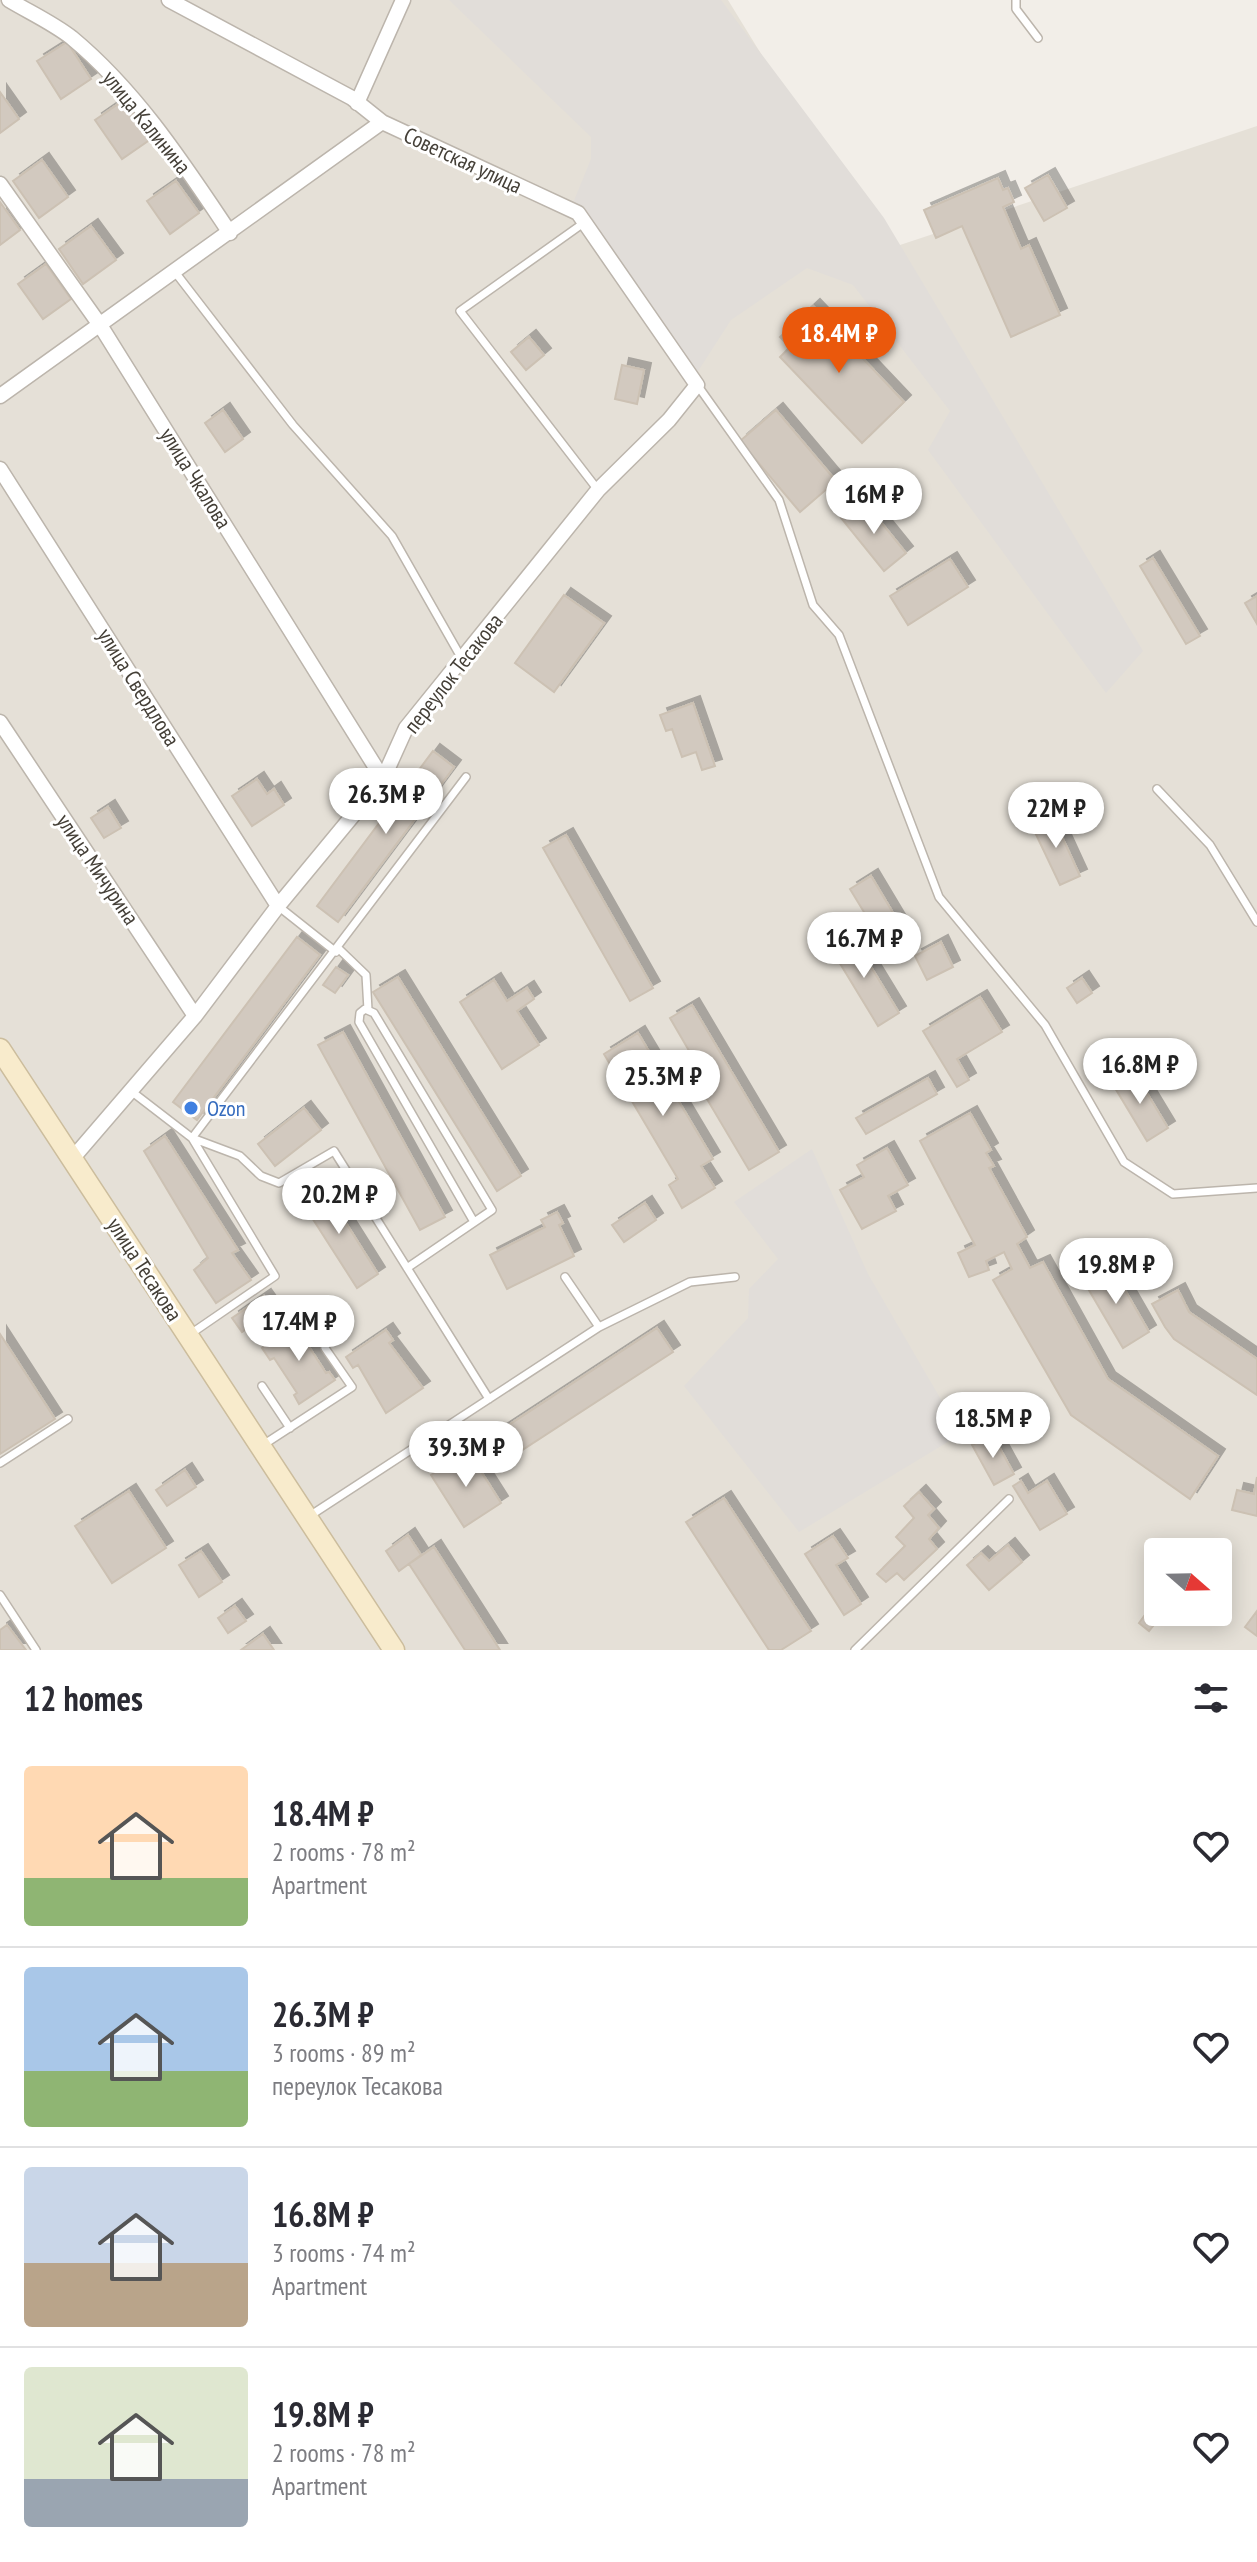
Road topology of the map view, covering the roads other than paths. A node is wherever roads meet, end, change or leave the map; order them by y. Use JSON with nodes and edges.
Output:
{"nodes":[{"id":1,"x":9,"y":0,"type":"edge"},
{"id":2,"x":169,"y":0,"type":"edge"},
{"id":3,"x":403,"y":0,"type":"edge"},
{"id":4,"x":1016,"y":0,"type":"edge"},
{"id":5,"x":1038,"y":38,"type":"dead end"},
{"id":6,"x":357,"y":103,"type":"junction"},
{"id":7,"x":382,"y":122,"type":"junction"},
{"id":8,"x":0,"y":184,"type":"edge"},
{"id":9,"x":585,"y":222,"type":"junction"},
{"id":10,"x":230,"y":233,"type":"junction"},
{"id":11,"x":175,"y":272,"type":"junction"},
{"id":12,"x":100,"y":325,"type":"junction"},
{"id":13,"x":697,"y":385,"type":"junction"},
{"id":14,"x":0,"y":396,"type":"edge"},
{"id":15,"x":0,"y":469,"type":"edge"},
{"id":16,"x":598,"y":490,"type":"junction"},
{"id":17,"x":462,"y":659,"type":"junction"},
{"id":18,"x":0,"y":722,"type":"edge"},
{"id":19,"x":466,"y":777,"type":"dead end"},
{"id":20,"x":383,"y":779,"type":"junction"},
{"id":21,"x":1157,"y":789,"type":"dead end"},
{"id":22,"x":278,"y":906,"type":"junction"},
{"id":23,"x":1257,"y":922,"type":"edge"},
{"id":24,"x":338,"y":950,"type":"junction"},
{"id":25,"x":368,"y":1010,"type":"junction"},
{"id":26,"x":195,"y":1016,"type":"junction"},
{"id":27,"x":0,"y":1049,"type":"edge"},
{"id":28,"x":131,"y":1091,"type":"junction"},
{"id":29,"x":192,"y":1138,"type":"junction"},
{"id":30,"x":72,"y":1159,"type":"junction"},
{"id":31,"x":1257,"y":1188,"type":"edge"},
{"id":32,"x":474,"y":1222,"type":"junction"},
{"id":33,"x":407,"y":1268,"type":"junction"},
{"id":34,"x":565,"y":1277,"type":"dead end"},
{"id":35,"x":735,"y":1277,"type":"dead end"},
{"id":36,"x":599,"y":1327,"type":"junction"},
{"id":37,"x":188,"y":1336,"type":"junction"},
{"id":38,"x":325,"y":1348,"type":"dead end"},
{"id":39,"x":262,"y":1386,"type":"dead end"},
{"id":40,"x":489,"y":1399,"type":"junction"},
{"id":41,"x":68,"y":1419,"type":"dead end"},
{"id":42,"x":290,"y":1428,"type":"junction"},
{"id":43,"x":261,"y":1446,"type":"junction"},
{"id":44,"x":0,"y":1463,"type":"edge"},
{"id":45,"x":1009,"y":1499,"type":"dead end"},
{"id":46,"x":307,"y":1518,"type":"junction"},
{"id":47,"x":0,"y":1595,"type":"edge"},
{"id":48,"x":10,"y":1610,"type":"junction"},
{"id":49,"x":0,"y":1612,"type":"edge"},
{"id":50,"x":36,"y":1650,"type":"edge"},
{"id":51,"x":394,"y":1650,"type":"edge"},
{"id":52,"x":855,"y":1650,"type":"edge"}],
"edges":[{"from":1,"to":10,"type":"street","name":"улица Калинина"},
{"from":2,"to":6,"type":"street","name":"Советская улица"},
{"from":3,"to":6,"type":"street"},
{"from":4,"to":5,"type":"lane"},
{"from":6,"to":7,"type":"street","name":"Советская улица"},
{"from":7,"to":9,"type":"street","name":"Советская улица"},
{"from":7,"to":10,"type":"street"},
{"from":8,"to":12,"type":"street","name":"улица Чкалова"},
{"from":9,"to":13,"type":"street","name":"Советская улица"},
{"from":9,"to":16,"type":"lane"},
{"from":10,"to":11,"type":"street"},
{"from":11,"to":12,"type":"street"},
{"from":11,"to":17,"type":"lane"},
{"from":12,"to":14,"type":"street"},
{"from":12,"to":20,"type":"street","name":"улица Чкалова"},
{"from":13,"to":16,"type":"street","name":"переулок Тесакова"},
{"from":13,"to":31,"type":"lane"},
{"from":15,"to":22,"type":"street","name":"улица Свердлова"},
{"from":16,"to":17,"type":"street","name":"переулок Тесакова"},
{"from":17,"to":20,"type":"street","name":"переулок Тесакова"},
{"from":18,"to":26,"type":"street","name":"улица Мичурина"},
{"from":19,"to":24,"type":"lane"},
{"from":20,"to":22,"type":"street","name":"переулок Тесакова"},
{"from":21,"to":23,"type":"lane"},
{"from":22,"to":24,"type":"lane"},
{"from":22,"to":26,"type":"street","name":"переулок Тесакова"},
{"from":24,"to":25,"type":"lane"},
{"from":24,"to":29,"type":"lane"},
{"from":25,"to":32,"type":"lane"},
{"from":25,"to":32,"type":"lane"},
{"from":26,"to":28,"type":"street","name":"переулок Тесакова"},
{"from":27,"to":30,"type":"main road","name":"улица Тесакова"},
{"from":28,"to":29,"type":"lane"},
{"from":28,"to":30,"type":"street","name":"переулок Тесакова"},
{"from":29,"to":33,"type":"lane"},
{"from":29,"to":37,"type":"lane"},
{"from":30,"to":37,"type":"main road","name":"улица Тесакова"},
{"from":32,"to":33,"type":"lane"},
{"from":33,"to":40,"type":"lane"},
{"from":34,"to":36,"type":"lane"},
{"from":35,"to":36,"type":"lane"},
{"from":36,"to":40,"type":"lane"},
{"from":37,"to":43,"type":"main road","name":"улица Тесакова"},
{"from":38,"to":42,"type":"lane"},
{"from":39,"to":42,"type":"lane"},
{"from":40,"to":46,"type":"lane"},
{"from":41,"to":44,"type":"lane"},
{"from":42,"to":43,"type":"lane"},
{"from":43,"to":46,"type":"main road","name":"улица Тесакова"},
{"from":45,"to":52,"type":"lane"},
{"from":46,"to":51,"type":"main road","name":"улица Тесакова"},
{"from":47,"to":48,"type":"lane"},
{"from":48,"to":49,"type":"lane"},
{"from":48,"to":50,"type":"lane"}]}
